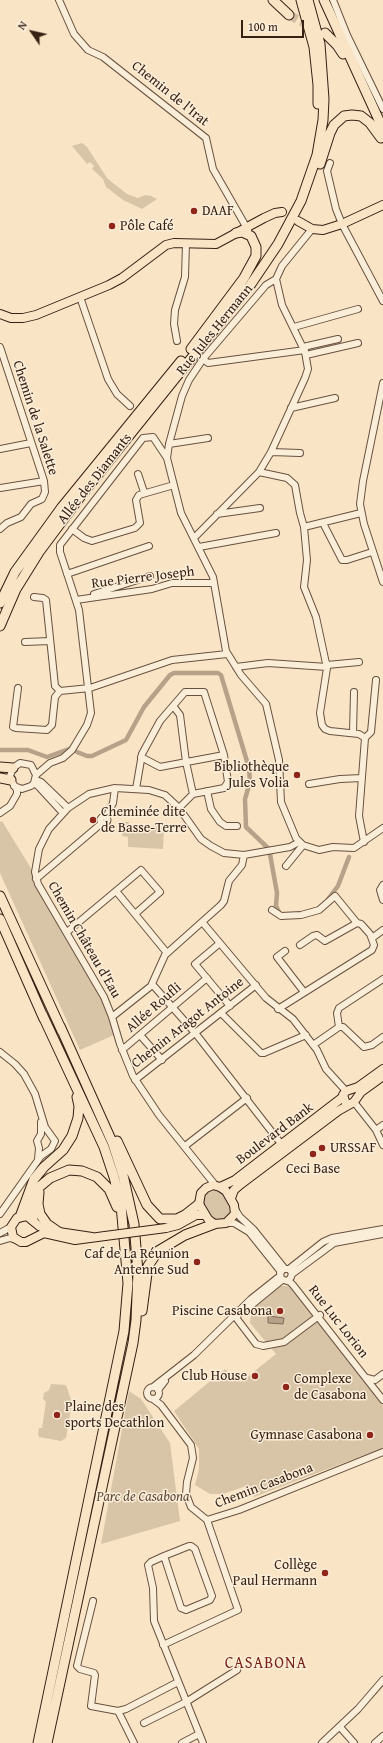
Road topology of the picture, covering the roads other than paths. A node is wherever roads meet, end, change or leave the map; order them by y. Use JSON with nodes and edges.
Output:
{"nodes":[{"id":1,"x":59,"y":0,"type":"edge"},
{"id":2,"x":273,"y":0,"type":"edge"},
{"id":3,"x":301,"y":0,"type":"edge"},
{"id":4,"x":308,"y":0,"type":"edge"},
{"id":5,"x":324,"y":0,"type":"edge"},
{"id":6,"x":333,"y":0,"type":"edge"},
{"id":7,"x":289,"y":15,"type":"tunnel mouth"},
{"id":8,"x":325,"y":34,"type":"dead end"},
{"id":9,"x":383,"y":108,"type":"edge"},
{"id":10,"x":382,"y":137,"type":"edge"},
{"id":11,"x":330,"y":163,"type":"dead end"},
{"id":12,"x":383,"y":200,"type":"edge"},
{"id":13,"x":383,"y":205,"type":"edge"},
{"id":14,"x":365,"y":213,"type":"junction"},
{"id":15,"x":298,"y":221,"type":"dead end"},
{"id":16,"x":342,"y":224,"type":"junction"},
{"id":17,"x":246,"y":225,"type":"junction"},
{"id":18,"x":286,"y":229,"type":"junction"},
{"id":19,"x":312,"y":229,"type":"junction"},
{"id":20,"x":236,"y":233,"type":"junction"},
{"id":21,"x":254,"y":241,"type":"junction"},
{"id":22,"x":221,"y":242,"type":"junction"},
{"id":23,"x":186,"y":243,"type":"junction"},
{"id":24,"x":201,"y":245,"type":"junction"},
{"id":25,"x":276,"y":279,"type":"junction"},
{"id":26,"x":80,"y":297,"type":"junction"},
{"id":27,"x":383,"y":301,"type":"edge"},
{"id":28,"x":358,"y":308,"type":"dead end"},
{"id":29,"x":0,"y":314,"type":"edge"},
{"id":30,"x":294,"y":327,"type":"junction"},
{"id":31,"x":338,"y":339,"type":"dead end"},
{"id":32,"x":177,"y":341,"type":"dead end"},
{"id":33,"x":358,"y":343,"type":"dead end"},
{"id":34,"x":0,"y":347,"type":"edge"},
{"id":35,"x":191,"y":349,"type":"junction"},
{"id":36,"x":305,"y":350,"type":"junction"},
{"id":37,"x":203,"y":360,"type":"junction"},
{"id":38,"x":3,"y":364,"type":"edge"},
{"id":39,"x":383,"y":383,"type":"edge"},
{"id":40,"x":335,"y":398,"type":"dead end"},
{"id":41,"x":130,"y":406,"type":"dead end"},
{"id":42,"x":291,"y":408,"type":"junction"},
{"id":43,"x":381,"y":409,"type":"edge"},
{"id":44,"x":208,"y":438,"type":"dead end"},
{"id":45,"x":31,"y":443,"type":"junction"},
{"id":46,"x":169,"y":444,"type":"junction"},
{"id":47,"x":0,"y":449,"type":"edge"},
{"id":48,"x":271,"y":452,"type":"junction"},
{"id":49,"x":300,"y":453,"type":"dead end"},
{"id":50,"x":167,"y":458,"type":"junction"},
{"id":51,"x":259,"y":472,"type":"junction"},
{"id":52,"x":138,"y":474,"type":"dead end"},
{"id":53,"x":44,"y":482,"type":"junction"},
{"id":54,"x":174,"y":485,"type":"junction"},
{"id":55,"x":0,"y":488,"type":"edge"},
{"id":56,"x":144,"y":492,"type":"junction"},
{"id":57,"x":260,"y":508,"type":"dead end"},
{"id":58,"x":361,"y":513,"type":"junction"},
{"id":59,"x":218,"y":514,"type":"junction"},
{"id":60,"x":323,"y":523,"type":"junction"},
{"id":61,"x":3,"y":524,"type":"edge"},
{"id":62,"x":304,"y":527,"type":"junction"},
{"id":63,"x":0,"y":529,"type":"edge"},
{"id":64,"x":72,"y":529,"type":"junction"},
{"id":65,"x":276,"y":533,"type":"dead end"},
{"id":66,"x":194,"y":538,"type":"junction"},
{"id":67,"x":149,"y":546,"type":"dead end"},
{"id":68,"x":199,"y":547,"type":"junction"},
{"id":69,"x":372,"y":552,"type":"junction"},
{"id":70,"x":67,"y":574,"type":"junction"},
{"id":71,"x":150,"y":576,"type":"dead end"},
{"id":72,"x":383,"y":582,"type":"edge"},
{"id":73,"x":214,"y":583,"type":"junction"},
{"id":74,"x":34,"y":597,"type":"dead end"},
{"id":75,"x":87,"y":597,"type":"junction"},
{"id":76,"x":76,"y":600,"type":"junction"},
{"id":77,"x":0,"y":603,"type":"edge"},
{"id":78,"x":0,"y":626,"type":"edge"},
{"id":79,"x":50,"y":641,"type":"junction"},
{"id":80,"x":25,"y":642,"type":"dead end"},
{"id":81,"x":227,"y":654,"type":"junction"},
{"id":82,"x":360,"y":662,"type":"dead end"},
{"id":83,"x":327,"y":666,"type":"junction"},
{"id":84,"x":236,"y":668,"type":"junction"},
{"id":85,"x":376,"y":680,"type":"dead end"},
{"id":86,"x":18,"y":688,"type":"dead end"},
{"id":87,"x":90,"y":688,"type":"junction"},
{"id":88,"x":60,"y":691,"type":"junction"},
{"id":89,"x":354,"y":692,"type":"dead end"},
{"id":90,"x":174,"y":707,"type":"junction"},
{"id":91,"x":353,"y":733,"type":"junction"},
{"id":92,"x":365,"y":738,"type":"junction"},
{"id":93,"x":224,"y":755,"type":"junction"},
{"id":94,"x":141,"y":757,"type":"junction"},
{"id":95,"x":186,"y":762,"type":"junction"},
{"id":96,"x":50,"y":764,"type":"junction"},
{"id":97,"x":31,"y":765,"type":"junction"},
{"id":98,"x":0,"y":767,"type":"edge"},
{"id":99,"x":13,"y":768,"type":"junction"},
{"id":100,"x":0,"y":778,"type":"edge"},
{"id":101,"x":362,"y":778,"type":"junction"},
{"id":102,"x":35,"y":779,"type":"junction"},
{"id":103,"x":13,"y":783,"type":"junction"},
{"id":104,"x":309,"y":784,"type":"dead end"},
{"id":105,"x":26,"y":788,"type":"junction"},
{"id":106,"x":115,"y":788,"type":"junction"},
{"id":107,"x":136,"y":789,"type":"junction"},
{"id":108,"x":207,"y":791,"type":"junction"},
{"id":109,"x":193,"y":794,"type":"junction"},
{"id":110,"x":14,"y":804,"type":"junction"},
{"id":111,"x":68,"y":808,"type":"junction"},
{"id":112,"x":179,"y":808,"type":"junction"},
{"id":113,"x":62,"y":812,"type":"junction"},
{"id":114,"x":0,"y":813,"type":"edge"},
{"id":115,"x":0,"y":817,"type":"edge"},
{"id":116,"x":237,"y":826,"type":"dead end"},
{"id":117,"x":383,"y":828,"type":"edge"},
{"id":118,"x":364,"y":842,"type":"junction"},
{"id":119,"x":301,"y":843,"type":"junction"},
{"id":120,"x":244,"y":855,"type":"junction"},
{"id":121,"x":286,"y":866,"type":"dead end"},
{"id":122,"x":36,"y":880,"type":"junction"},
{"id":123,"x":383,"y":885,"type":"edge"},
{"id":124,"x":116,"y":891,"type":"junction"},
{"id":125,"x":0,"y":896,"type":"edge"},
{"id":126,"x":383,"y":900,"type":"edge"},
{"id":127,"x":272,"y":910,"type":"dead end"},
{"id":128,"x":135,"y":914,"type":"junction"},
{"id":129,"x":0,"y":919,"type":"edge"},
{"id":130,"x":203,"y":923,"type":"junction"},
{"id":131,"x":357,"y":923,"type":"junction"},
{"id":132,"x":0,"y":927,"type":"edge"},
{"id":133,"x":383,"y":930,"type":"edge"},
{"id":134,"x":67,"y":932,"type":"junction"},
{"id":135,"x":372,"y":938,"type":"junction"},
{"id":136,"x":220,"y":943,"type":"junction"},
{"id":137,"x":300,"y":945,"type":"dead end"},
{"id":138,"x":11,"y":946,"type":"junction"},
{"id":139,"x":285,"y":951,"type":"dead end"},
{"id":140,"x":167,"y":953,"type":"junction"},
{"id":141,"x":207,"y":978,"type":"junction"},
{"id":142,"x":383,"y":979,"type":"edge"},
{"id":143,"x":152,"y":984,"type":"junction"},
{"id":144,"x":256,"y":985,"type":"junction"},
{"id":145,"x":304,"y":992,"type":"junction"},
{"id":146,"x":230,"y":1006,"type":"junction"},
{"id":147,"x":173,"y":1007,"type":"junction"},
{"id":148,"x":278,"y":1008,"type":"junction"},
{"id":149,"x":221,"y":1013,"type":"junction"},
{"id":150,"x":42,"y":1014,"type":"junction"},
{"id":151,"x":112,"y":1017,"type":"junction"},
{"id":152,"x":60,"y":1026,"type":"junction"},
{"id":153,"x":339,"y":1027,"type":"junction"},
{"id":154,"x":196,"y":1034,"type":"junction"},
{"id":155,"x":140,"y":1035,"type":"junction"},
{"id":156,"x":306,"y":1035,"type":"junction"},
{"id":157,"x":383,"y":1037,"type":"edge"},
{"id":158,"x":313,"y":1045,"type":"junction"},
{"id":159,"x":122,"y":1050,"type":"junction"},
{"id":160,"x":0,"y":1052,"type":"edge"},
{"id":161,"x":162,"y":1060,"type":"junction"},
{"id":162,"x":383,"y":1069,"type":"edge"},
{"id":163,"x":383,"y":1076,"type":"edge"},
{"id":164,"x":136,"y":1080,"type":"junction"},
{"id":165,"x":347,"y":1093,"type":"junction"},
{"id":166,"x":247,"y":1098,"type":"junction"},
{"id":167,"x":353,"y":1101,"type":"junction"},
{"id":168,"x":41,"y":1116,"type":"junction"},
{"id":169,"x":383,"y":1125,"type":"edge"},
{"id":170,"x":376,"y":1130,"type":"junction"},
{"id":171,"x":49,"y":1133,"type":"junction"},
{"id":172,"x":41,"y":1134,"type":"junction"},
{"id":173,"x":282,"y":1144,"type":"junction"},
{"id":174,"x":383,"y":1145,"type":"edge"},
{"id":175,"x":185,"y":1146,"type":"junction"},
{"id":176,"x":39,"y":1148,"type":"junction"},
{"id":177,"x":46,"y":1151,"type":"junction"},
{"id":178,"x":38,"y":1160,"type":"junction"},
{"id":179,"x":204,"y":1173,"type":"junction"},
{"id":180,"x":44,"y":1182,"type":"junction"},
{"id":181,"x":218,"y":1186,"type":"junction"},
{"id":182,"x":206,"y":1188,"type":"junction"},
{"id":183,"x":231,"y":1198,"type":"junction"},
{"id":184,"x":199,"y":1204,"type":"junction"},
{"id":185,"x":235,"y":1209,"type":"junction"},
{"id":186,"x":0,"y":1214,"type":"edge"},
{"id":187,"x":205,"y":1215,"type":"junction"},
{"id":188,"x":20,"y":1216,"type":"junction"},
{"id":189,"x":187,"y":1220,"type":"junction"},
{"id":190,"x":34,"y":1221,"type":"junction"},
{"id":191,"x":226,"y":1223,"type":"junction"},
{"id":192,"x":214,"y":1224,"type":"junction"},
{"id":193,"x":11,"y":1226,"type":"junction"},
{"id":194,"x":383,"y":1228,"type":"edge"},
{"id":195,"x":0,"y":1233,"type":"edge"},
{"id":196,"x":60,"y":1233,"type":"junction"},
{"id":197,"x":383,"y":1234,"type":"edge"},
{"id":198,"x":125,"y":1235,"type":"junction"},
{"id":199,"x":34,"y":1237,"type":"junction"},
{"id":200,"x":92,"y":1237,"type":"junction"},
{"id":201,"x":16,"y":1240,"type":"junction"},
{"id":202,"x":0,"y":1241,"type":"edge"},
{"id":203,"x":286,"y":1274,"type":"junction"},
{"id":204,"x":239,"y":1312,"type":"junction"},
{"id":205,"x":320,"y":1316,"type":"junction"},
{"id":206,"x":237,"y":1319,"type":"junction"},
{"id":207,"x":383,"y":1374,"type":"edge"},
{"id":208,"x":370,"y":1379,"type":"junction"},
{"id":209,"x":156,"y":1393,"type":"junction"},
{"id":210,"x":383,"y":1393,"type":"edge"},
{"id":211,"x":383,"y":1400,"type":"edge"},
{"id":212,"x":116,"y":1415,"type":"junction"},
{"id":213,"x":383,"y":1452,"type":"edge"},
{"id":214,"x":207,"y":1520,"type":"junction"},
{"id":215,"x":164,"y":1556,"type":"junction"},
{"id":216,"x":93,"y":1601,"type":"dead end"},
{"id":217,"x":163,"y":1645,"type":"junction"},
{"id":218,"x":237,"y":1670,"type":"dead end"},
{"id":219,"x":383,"y":1680,"type":"edge"},
{"id":220,"x":178,"y":1682,"type":"junction"},
{"id":221,"x":186,"y":1702,"type":"junction"},
{"id":222,"x":118,"y":1711,"type":"junction"},
{"id":223,"x":144,"y":1723,"type":"dead end"},
{"id":224,"x":340,"y":1727,"type":"junction"},
{"id":225,"x":199,"y":1734,"type":"junction"},
{"id":226,"x":383,"y":1736,"type":"edge"},
{"id":227,"x":38,"y":1743,"type":"edge"},
{"id":228,"x":47,"y":1743,"type":"edge"},
{"id":229,"x":134,"y":1743,"type":"edge"},
{"id":230,"x":182,"y":1743,"type":"edge"},
{"id":231,"x":203,"y":1743,"type":"edge"},
{"id":232,"x":322,"y":1743,"type":"edge"},
{"id":233,"x":354,"y":1743,"type":"edge"},
{"id":234,"x":375,"y":1743,"type":"edge"}],
"edges":[{"from":1,"to":17,"type":"street","name":"Chemin de l'Irat"},
{"from":2,"to":7,"type":"highway"},
{"from":3,"to":35,"type":"highway"},
{"from":4,"to":18,"type":"highway"},
{"from":5,"to":10,"type":"highway"},
{"from":6,"to":9,"type":"street"},
{"from":8,"to":10,"type":"highway"},
{"from":10,"to":18,"type":"highway"},
{"from":11,"to":16,"type":"street"},
{"from":12,"to":14,"type":"main road"},
{"from":13,"to":14,"type":"main road"},
{"from":14,"to":16,"type":"main road"},
{"from":15,"to":19,"type":"main road"},
{"from":16,"to":19,"type":"main road"},
{"from":16,"to":27,"type":"street"},
{"from":17,"to":20,"type":"main road"},
{"from":17,"to":21,"type":"street","name":"Chemin de l'Irat"},
{"from":17,"to":22,"type":"main road"},
{"from":17,"to":24,"type":"main road"},
{"from":18,"to":78,"type":"highway"},
{"from":19,"to":25,"type":"street"},
{"from":20,"to":21,"type":"highway"},
{"from":20,"to":22,"type":"main road"},
{"from":21,"to":35,"type":"highway"},
{"from":22,"to":24,"type":"main road"},
{"from":23,"to":24,"type":"main road"},
{"from":23,"to":26,"type":"main road"},
{"from":23,"to":32,"type":"street","name":"Rue Jules Hermann"},
{"from":25,"to":30,"type":"street"},
{"from":25,"to":37,"type":"street","name":"Rue Jules Hermann"},
{"from":26,"to":29,"type":"main road"},
{"from":26,"to":41,"type":"street"},
{"from":28,"to":30,"type":"street"},
{"from":30,"to":36,"type":"street"},
{"from":31,"to":36,"type":"street"},
{"from":33,"to":36,"type":"street"},
{"from":34,"to":38,"type":"street","name":"Chemin de la Salette"},
{"from":35,"to":77,"type":"highway"},
{"from":36,"to":37,"type":"street"},
{"from":36,"to":42,"type":"street"},
{"from":37,"to":46,"type":"street","name":"Rue Jules Hermann"},
{"from":38,"to":45,"type":"street","name":"Chemin de la Salette"},
{"from":39,"to":43,"type":"street"},
{"from":40,"to":42,"type":"street"},
{"from":42,"to":48,"type":"street"},
{"from":43,"to":58,"type":"street"},
{"from":44,"to":46,"type":"street"},
{"from":45,"to":47,"type":"street"},
{"from":45,"to":53,"type":"street","name":"Chemin de la Salette"},
{"from":46,"to":50,"type":"street","name":"Rue Jules Hermann"},
{"from":48,"to":49,"type":"street"},
{"from":48,"to":51,"type":"street"},
{"from":50,"to":54,"type":"street","name":"Rue Jules Hermann"},
{"from":50,"to":64,"type":"street","name":"Allée des Diamants"},
{"from":51,"to":59,"type":"street"},
{"from":51,"to":62,"type":"street"},
{"from":52,"to":56,"type":"street"},
{"from":53,"to":55,"type":"street"},
{"from":53,"to":61,"type":"street","name":"Chemin de la Salette"},
{"from":54,"to":56,"type":"street"},
{"from":54,"to":66,"type":"street","name":"Rue Jules Hermann"},
{"from":56,"to":64,"type":"street"},
{"from":57,"to":59,"type":"street"},
{"from":58,"to":60,"type":"street"},
{"from":58,"to":69,"type":"street"},
{"from":59,"to":66,"type":"street"},
{"from":60,"to":62,"type":"street"},
{"from":60,"to":69,"type":"street"},
{"from":61,"to":63,"type":"street"},
{"from":62,"to":83,"type":"street"},
{"from":64,"to":70,"type":"street","name":"Allée des Diamants"},
{"from":65,"to":68,"type":"street"},
{"from":66,"to":68,"type":"street","name":"Rue Jules Hermann"},
{"from":67,"to":70,"type":"street"},
{"from":68,"to":73,"type":"street","name":"Rue Jules Hermann"},
{"from":69,"to":72,"type":"street"},
{"from":70,"to":76,"type":"street"},
{"from":71,"to":75,"type":"street"},
{"from":73,"to":75,"type":"street","name":"Rue Pierre Joseph"},
{"from":73,"to":81,"type":"street","name":"Rue Jules Hermann"},
{"from":74,"to":79,"type":"street"},
{"from":75,"to":76,"type":"street","name":"Rue Pierre Joseph"},
{"from":76,"to":87,"type":"street"},
{"from":79,"to":80,"type":"street"},
{"from":79,"to":88,"type":"street"},
{"from":81,"to":84,"type":"street","name":"Rue Jules Hermann"},
{"from":81,"to":87,"type":"street"},
{"from":82,"to":83,"type":"street"},
{"from":83,"to":84,"type":"street"},
{"from":83,"to":91,"type":"street"},
{"from":84,"to":119,"type":"street","name":"Rue Jules Hermann"},
{"from":85,"to":92,"type":"street"},
{"from":86,"to":88,"type":"street"},
{"from":87,"to":88,"type":"street"},
{"from":87,"to":96,"type":"street"},
{"from":89,"to":91,"type":"street"},
{"from":90,"to":93,"type":"street"},
{"from":90,"to":94,"type":"street"},
{"from":90,"to":95,"type":"street"},
{"from":91,"to":92,"type":"street"},
{"from":92,"to":101,"type":"street"},
{"from":93,"to":95,"type":"street"},
{"from":93,"to":108,"type":"street"},
{"from":94,"to":95,"type":"street"},
{"from":94,"to":107,"type":"street"},
{"from":95,"to":109,"type":"street"},
{"from":96,"to":97,"type":"street"},
{"from":96,"to":102,"type":"street"},
{"from":97,"to":99,"type":"street"},
{"from":97,"to":102,"type":"street"},
{"from":98,"to":99,"type":"highway"},
{"from":99,"to":103,"type":"street"},
{"from":100,"to":103,"type":"highway"},
{"from":101,"to":104,"type":"street"},
{"from":101,"to":118,"type":"street"},
{"from":102,"to":105,"type":"street"},
{"from":102,"to":111,"type":"street"},
{"from":102,"to":113,"type":"street"},
{"from":103,"to":105,"type":"street"},
{"from":103,"to":110,"type":"street"},
{"from":105,"to":110,"type":"street"},
{"from":106,"to":107,"type":"street","name":"Chemin Château d'Eau"},
{"from":106,"to":111,"type":"street","name":"Chemin Château d'Eau"},
{"from":106,"to":122,"type":"street"},
{"from":107,"to":112,"type":"street","name":"Chemin Château d'Eau"},
{"from":108,"to":109,"type":"street"},
{"from":108,"to":116,"type":"street"},
{"from":109,"to":112,"type":"street"},
{"from":110,"to":114,"type":"street"},
{"from":110,"to":115,"type":"street"},
{"from":111,"to":113,"type":"street","name":"Chemin Château d'Eau"},
{"from":112,"to":120,"type":"street","name":"Chemin Château d'Eau"},
{"from":113,"to":122,"type":"street","name":"Chemin Château d'Eau"},
{"from":117,"to":118,"type":"street"},
{"from":118,"to":119,"type":"street"},
{"from":119,"to":120,"type":"street","name":"Chemin Château d'Eau"},
{"from":119,"to":121,"type":"street"},
{"from":120,"to":130,"type":"street"},
{"from":122,"to":134,"type":"street","name":"Chemin Château d'Eau"},
{"from":123,"to":126,"type":"street"},
{"from":124,"to":128,"type":"street"},
{"from":124,"to":128,"type":"street"},
{"from":124,"to":134,"type":"street"},
{"from":125,"to":152,"type":"highway"},
{"from":127,"to":131,"type":"street"},
{"from":128,"to":140,"type":"street"},
{"from":129,"to":138,"type":"highway"},
{"from":130,"to":136,"type":"street"},
{"from":130,"to":140,"type":"street"},
{"from":131,"to":135,"type":"street"},
{"from":131,"to":137,"type":"street"},
{"from":132,"to":138,"type":"highway"},
{"from":133,"to":135,"type":"street"},
{"from":134,"to":151,"type":"street","name":"Chemin Château d'Eau"},
{"from":135,"to":145,"type":"street"},
{"from":136,"to":141,"type":"street"},
{"from":136,"to":144,"type":"street"},
{"from":138,"to":150,"type":"highway"},
{"from":139,"to":145,"type":"street"},
{"from":140,"to":143,"type":"street"},
{"from":141,"to":146,"type":"street"},
{"from":141,"to":147,"type":"street","name":"Allée Roufli"},
{"from":142,"to":153,"type":"street"},
{"from":143,"to":147,"type":"street"},
{"from":143,"to":151,"type":"street"},
{"from":144,"to":146,"type":"street","name":"Chemin Aragot Antoine"},
{"from":144,"to":148,"type":"street"},
{"from":145,"to":148,"type":"street"},
{"from":146,"to":149,"type":"street","name":"Chemin Aragot Antoine"},
{"from":147,"to":154,"type":"street"},
{"from":147,"to":155,"type":"street","name":"Allée Roufli"},
{"from":148,"to":156,"type":"street"},
{"from":149,"to":154,"type":"street","name":"Chemin Aragot Antoine"},
{"from":149,"to":156,"type":"street"},
{"from":150,"to":188,"type":"highway"},
{"from":150,"to":198,"type":"highway"},
{"from":151,"to":159,"type":"street","name":"Chemin Château d'Eau"},
{"from":152,"to":184,"type":"highway"},
{"from":152,"to":212,"type":"highway"},
{"from":153,"to":157,"type":"street"},
{"from":153,"to":158,"type":"street"},
{"from":154,"to":161,"type":"street","name":"Chemin Aragot Antoine"},
{"from":154,"to":166,"type":"street"},
{"from":155,"to":159,"type":"street","name":"Allée Roufli"},
{"from":155,"to":161,"type":"street"},
{"from":156,"to":158,"type":"street"},
{"from":158,"to":165,"type":"street"},
{"from":159,"to":164,"type":"street","name":"Chemin Château d'Eau"},
{"from":160,"to":168,"type":"street"},
{"from":161,"to":164,"type":"street","name":"Chemin Aragot Antoine"},
{"from":162,"to":165,"type":"main road","name":"Boulevard Bank"},
{"from":163,"to":167,"type":"main road","name":"Boulevard Bank"},
{"from":164,"to":175,"type":"street","name":"Chemin Château d'Eau"},
{"from":165,"to":167,"type":"main road"},
{"from":165,"to":167,"type":"main road"},
{"from":165,"to":173,"type":"main road","name":"Boulevard Bank"},
{"from":166,"to":173,"type":"street"},
{"from":166,"to":175,"type":"street"},
{"from":167,"to":170,"type":"street"},
{"from":167,"to":183,"type":"main road","name":"Boulevard Bank"},
{"from":168,"to":171,"type":"street"},
{"from":168,"to":172,"type":"street"},
{"from":169,"to":170,"type":"street"},
{"from":170,"to":174,"type":"street"},
{"from":171,"to":172,"type":"street"},
{"from":171,"to":177,"type":"street"},
{"from":172,"to":176,"type":"street"},
{"from":173,"to":181,"type":"main road","name":"Boulevard Bank"},
{"from":175,"to":179,"type":"street","name":"Chemin Château d'Eau"},
{"from":176,"to":177,"type":"street"},
{"from":176,"to":178,"type":"street"},
{"from":177,"to":178,"type":"street"},
{"from":178,"to":186,"type":"street"},
{"from":179,"to":181,"type":"street","name":"Chemin Château d'Eau"},
{"from":179,"to":182,"type":"street"},
{"from":180,"to":190,"type":"highway"},
{"from":180,"to":196,"type":"highway"},
{"from":180,"to":198,"type":"highway"},
{"from":181,"to":182,"type":"main road"},
{"from":181,"to":183,"type":"main road"},
{"from":182,"to":184,"type":"main road"},
{"from":183,"to":185,"type":"main road"},
{"from":184,"to":187,"type":"main road"},
{"from":184,"to":189,"type":"main road"},
{"from":185,"to":191,"type":"main road"},
{"from":185,"to":203,"type":"street","name":"Rue Luc Lorion"},
{"from":187,"to":189,"type":"main road"},
{"from":187,"to":192,"type":"main road"},
{"from":188,"to":190,"type":"main road"},
{"from":188,"to":193,"type":"main road"},
{"from":189,"to":200,"type":"main road","bridge":true},
{"from":190,"to":196,"type":"main road"},
{"from":190,"to":199,"type":"main road"},
{"from":191,"to":192,"type":"main road"},
{"from":191,"to":203,"type":"street","name":"Rue Luc Lorion"},
{"from":192,"to":212,"type":"highway"},
{"from":193,"to":195,"type":"street"},
{"from":193,"to":201,"type":"main road"},
{"from":194,"to":203,"type":"street"},
{"from":196,"to":200,"type":"main road"},
{"from":197,"to":203,"type":"street"},
{"from":198,"to":227,"type":"highway"},
{"from":199,"to":200,"type":"main road"},
{"from":199,"to":201,"type":"main road"},
{"from":201,"to":202,"type":"street"},
{"from":203,"to":204,"type":"street"},
{"from":203,"to":205,"type":"street","name":"Rue Luc Lorion"},
{"from":203,"to":206,"type":"street"},
{"from":204,"to":206,"type":"street"},
{"from":204,"to":209,"type":"street"},
{"from":205,"to":206,"type":"street"},
{"from":205,"to":208,"type":"street","name":"Rue Luc Lorion"},
{"from":206,"to":209,"type":"street"},
{"from":207,"to":208,"type":"street"},
{"from":208,"to":210,"type":"street","name":"Rue Luc Lorion"},
{"from":208,"to":211,"type":"street","name":"Rue Luc Lorion"},
{"from":209,"to":214,"type":"street"},
{"from":212,"to":228,"type":"highway"},
{"from":213,"to":214,"type":"street","name":"Chemin Casabona"},
{"from":214,"to":217,"type":"street","name":"Chemin Casabona"},
{"from":215,"to":215,"type":"street"},
{"from":215,"to":217,"type":"street"},
{"from":216,"to":222,"type":"street"},
{"from":217,"to":220,"type":"street"},
{"from":218,"to":221,"type":"street"},
{"from":219,"to":224,"type":"street"},
{"from":220,"to":221,"type":"street"},
{"from":220,"to":222,"type":"street"},
{"from":221,"to":223,"type":"street"},
{"from":221,"to":225,"type":"street"},
{"from":222,"to":229,"type":"street"},
{"from":224,"to":232,"type":"street"},
{"from":224,"to":233,"type":"street"},
{"from":225,"to":230,"type":"street"},
{"from":225,"to":231,"type":"street"},
{"from":226,"to":234,"type":"street"}]}
